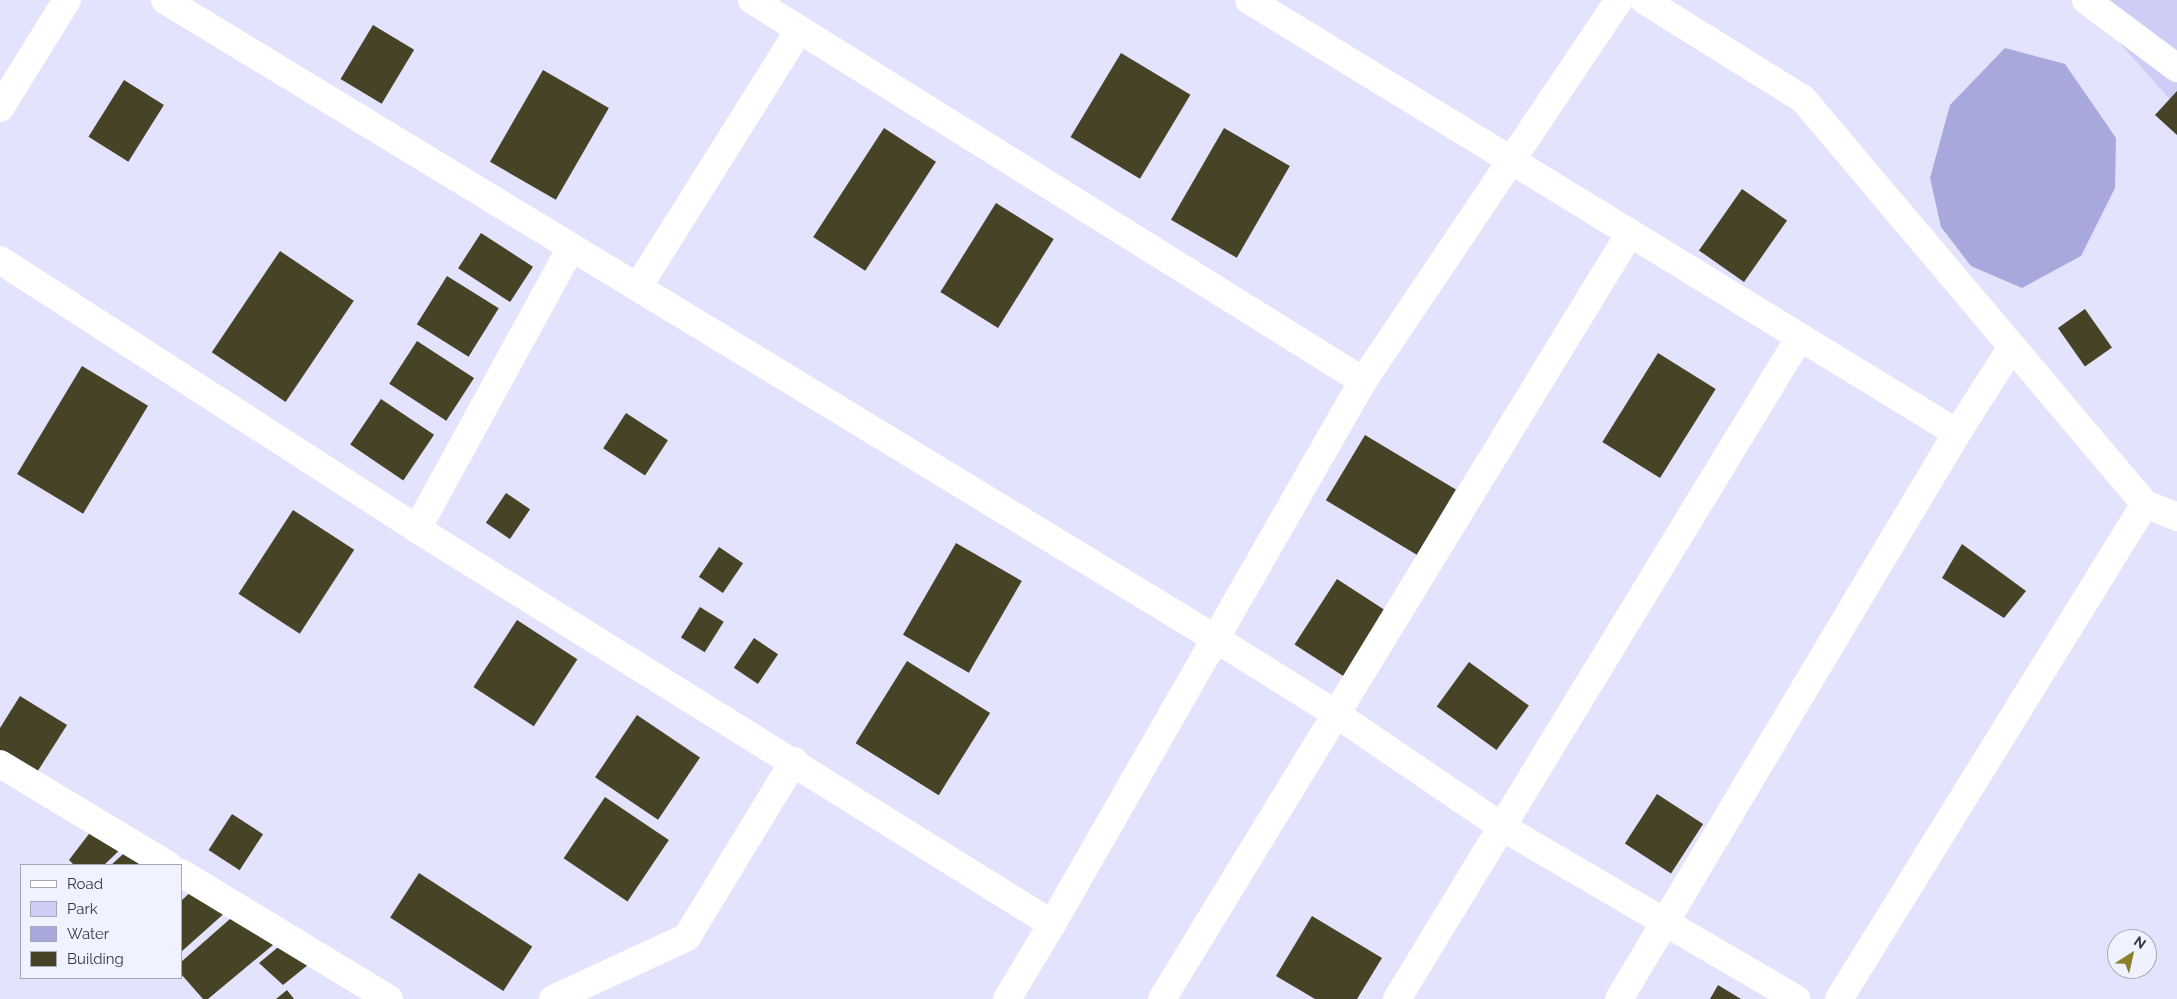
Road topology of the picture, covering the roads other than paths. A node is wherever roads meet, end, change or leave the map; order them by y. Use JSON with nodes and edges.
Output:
{"nodes":[{"id":1,"x":67,"y":0,"type":"edge"},
{"id":2,"x":166,"y":0,"type":"edge"},
{"id":3,"x":752,"y":0,"type":"edge"},
{"id":4,"x":1249,"y":0,"type":"edge"},
{"id":5,"x":1619,"y":0,"type":"edge"},
{"id":6,"x":1644,"y":0,"type":"edge"},
{"id":7,"x":2086,"y":0,"type":"edge"},
{"id":8,"x":799,"y":30,"type":"junction"},
{"id":9,"x":2177,"y":68,"type":"edge"},
{"id":10,"x":0,"y":108,"type":"edge"},
{"id":11,"x":1512,"y":161,"type":"junction"},
{"id":12,"x":1630,"y":233,"type":"junction"},
{"id":13,"x":570,"y":248,"type":"junction"},
{"id":14,"x":0,"y":260,"type":"edge"},
{"id":15,"x":638,"y":287,"type":"junction"},
{"id":16,"x":1800,"y":337,"type":"junction"},
{"id":17,"x":2012,"y":347,"type":"junction"},
{"id":18,"x":1363,"y":381,"type":"junction"},
{"id":19,"x":1957,"y":432,"type":"junction"},
{"id":20,"x":2145,"y":504,"type":"junction"},
{"id":21,"x":2177,"y":517,"type":"edge"},
{"id":22,"x":417,"y":529,"type":"junction"},
{"id":23,"x":1216,"y":639,"type":"junction"},
{"id":24,"x":1336,"y":714,"type":"junction"},
{"id":25,"x":794,"y":761,"type":"junction"},
{"id":26,"x":0,"y":764,"type":"edge"},
{"id":27,"x":1502,"y":826,"type":"junction"},
{"id":28,"x":166,"y":864,"type":"edge"},
{"id":29,"x":182,"y":874,"type":"edge"},
{"id":30,"x":1666,"y":922,"type":"junction"},
{"id":31,"x":1052,"y":924,"type":"junction"},
{"id":32,"x":389,"y":999,"type":"edge"},
{"id":33,"x":553,"y":999,"type":"edge"},
{"id":34,"x":1007,"y":999,"type":"edge"},
{"id":35,"x":1162,"y":999,"type":"edge"},
{"id":36,"x":1397,"y":999,"type":"edge"},
{"id":37,"x":1619,"y":999,"type":"edge"},
{"id":38,"x":1796,"y":999,"type":"edge"},
{"id":39,"x":1839,"y":999,"type":"edge"}],
"edges":[{"from":1,"to":10,"type":"street"},
{"from":2,"to":13,"type":"street"},
{"from":3,"to":8,"type":"street"},
{"from":4,"to":11,"type":"street"},
{"from":5,"to":11,"type":"street"},
{"from":6,"to":17,"type":"street"},
{"from":7,"to":9,"type":"street"},
{"from":8,"to":15,"type":"street"},
{"from":8,"to":18,"type":"street"},
{"from":11,"to":12,"type":"street"},
{"from":11,"to":18,"type":"street"},
{"from":12,"to":16,"type":"street"},
{"from":12,"to":24,"type":"street"},
{"from":13,"to":15,"type":"street"},
{"from":13,"to":22,"type":"street"},
{"from":14,"to":22,"type":"street"},
{"from":15,"to":23,"type":"street"},
{"from":16,"to":19,"type":"street"},
{"from":16,"to":27,"type":"street"},
{"from":17,"to":19,"type":"street"},
{"from":17,"to":20,"type":"street"},
{"from":18,"to":23,"type":"street"},
{"from":19,"to":30,"type":"street"},
{"from":20,"to":21,"type":"street"},
{"from":20,"to":39,"type":"street"},
{"from":22,"to":25,"type":"street"},
{"from":23,"to":24,"type":"street"},
{"from":23,"to":31,"type":"street"},
{"from":24,"to":27,"type":"street"},
{"from":24,"to":35,"type":"street"},
{"from":25,"to":31,"type":"street"},
{"from":25,"to":33,"type":"street"},
{"from":26,"to":28,"type":"street"},
{"from":27,"to":30,"type":"street"},
{"from":27,"to":36,"type":"street"},
{"from":29,"to":32,"type":"street"},
{"from":30,"to":37,"type":"street"},
{"from":30,"to":38,"type":"street"},
{"from":31,"to":34,"type":"street"}]}
